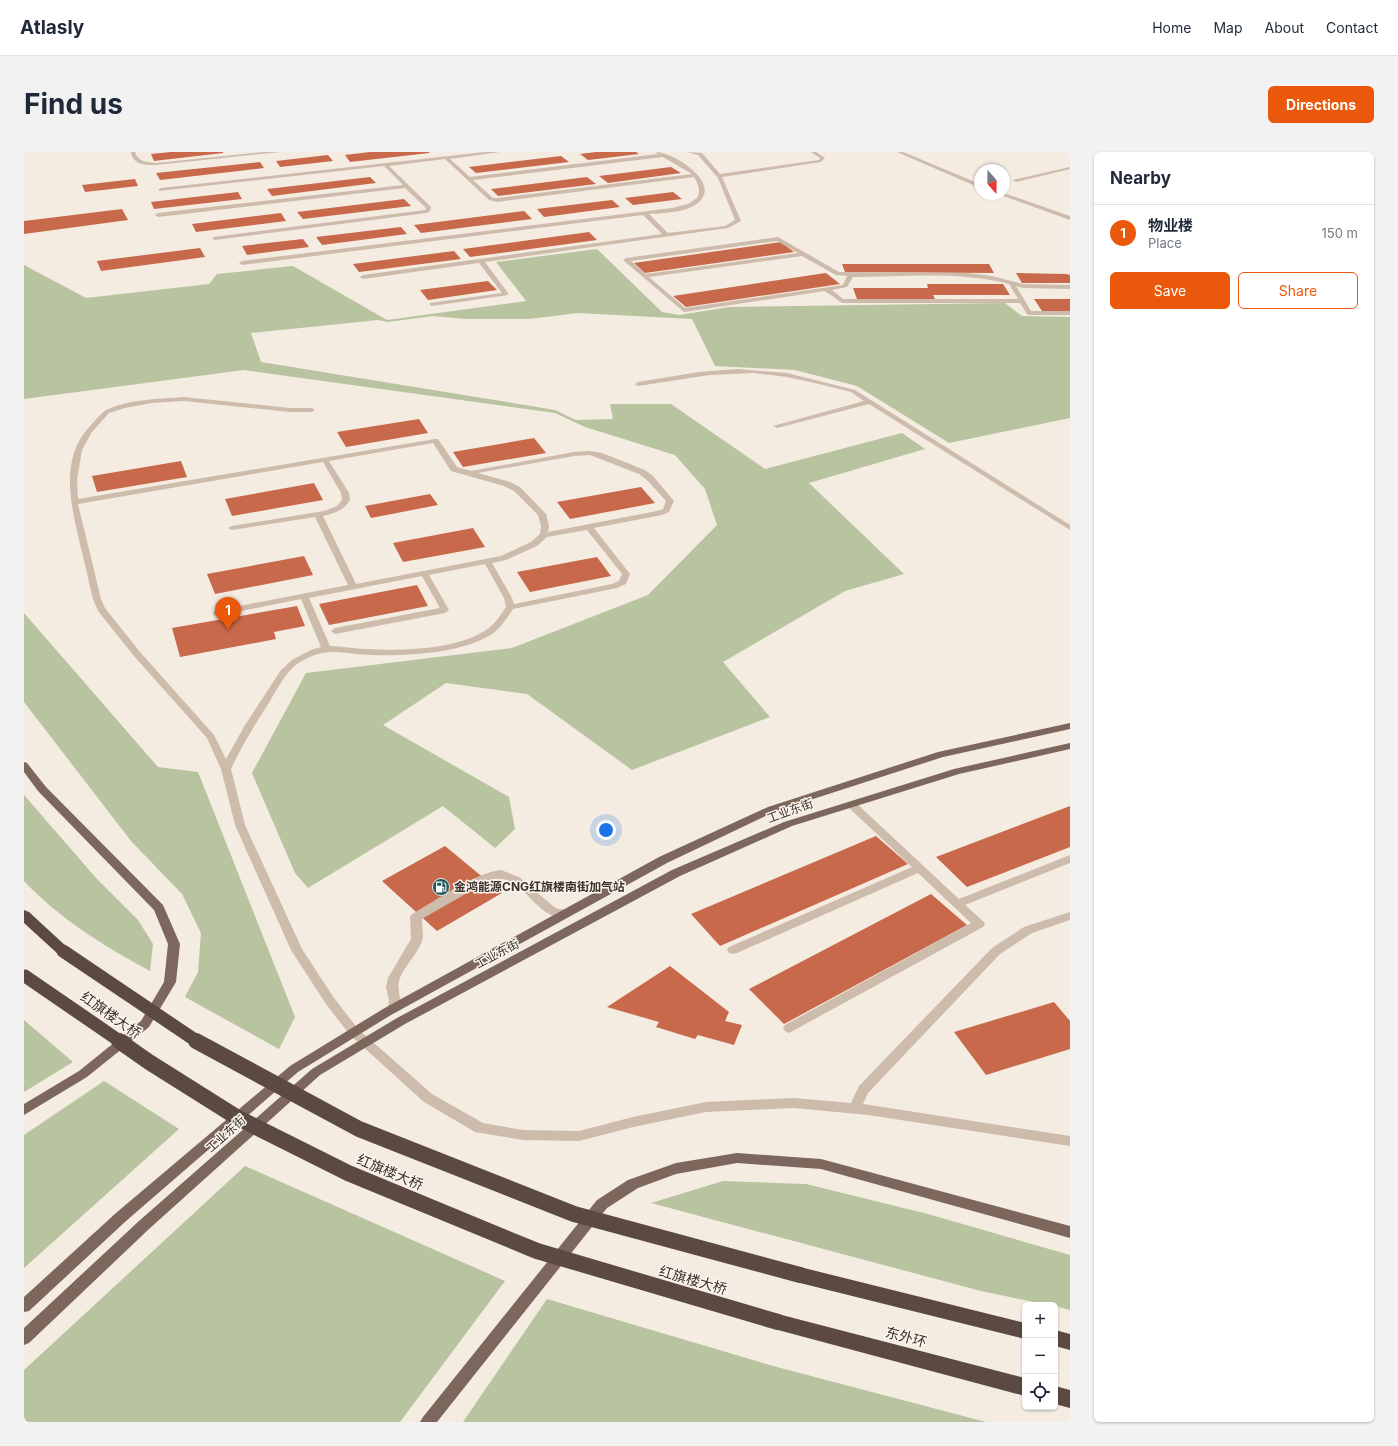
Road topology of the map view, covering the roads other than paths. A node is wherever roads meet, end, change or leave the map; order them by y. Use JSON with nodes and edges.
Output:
{"nodes":[{"id":1,"x":133,"y":152,"type":"edge"},
{"id":2,"x":279,"y":152,"type":"edge"},
{"id":3,"x":498,"y":152,"type":"edge"},
{"id":4,"x":658,"y":152,"type":"edge"},
{"id":5,"x":689,"y":152,"type":"edge"},
{"id":6,"x":706,"y":152,"type":"edge"},
{"id":7,"x":813,"y":152,"type":"edge"},
{"id":8,"x":899,"y":152,"type":"edge"},
{"id":9,"x":698,"y":154,"type":"junction"},
{"id":10,"x":664,"y":155,"type":"junction"},
{"id":11,"x":446,"y":158,"type":"junction"},
{"id":12,"x":386,"y":165,"type":"junction"},
{"id":13,"x":1070,"y":168,"type":"edge"},
{"id":14,"x":696,"y":175,"type":"junction"},
{"id":15,"x":718,"y":176,"type":"junction"},
{"id":16,"x":469,"y":179,"type":"junction"},
{"id":17,"x":1016,"y":180,"type":"dead end"},
{"id":18,"x":974,"y":183,"type":"edge"},
{"id":19,"x":407,"y":186,"type":"junction"},
{"id":20,"x":161,"y":190,"type":"dead end"},
{"id":21,"x":1010,"y":197,"type":"edge"},
{"id":22,"x":645,"y":214,"type":"junction"},
{"id":23,"x":158,"y":215,"type":"dead end"},
{"id":24,"x":1070,"y":218,"type":"edge"},
{"id":25,"x":666,"y":235,"type":"junction"},
{"id":26,"x":215,"y":238,"type":"dead end"},
{"id":27,"x":802,"y":254,"type":"junction"},
{"id":28,"x":481,"y":261,"type":"junction"},
{"id":29,"x":242,"y":263,"type":"dead end"},
{"id":30,"x":851,"y":275,"type":"junction"},
{"id":31,"x":645,"y":276,"type":"junction"},
{"id":32,"x":363,"y":277,"type":"dead end"},
{"id":33,"x":1012,"y":284,"type":"junction"},
{"id":34,"x":1070,"y":287,"type":"edge"},
{"id":35,"x":827,"y":289,"type":"junction"},
{"id":36,"x":1022,"y":301,"type":"junction"},
{"id":37,"x":432,"y":304,"type":"dead end"},
{"id":38,"x":1070,"y":313,"type":"edge"},
{"id":39,"x":638,"y":384,"type":"dead end"},
{"id":40,"x":869,"y":402,"type":"junction"},
{"id":41,"x":312,"y":410,"type":"dead end"},
{"id":42,"x":776,"y":426,"type":"dead end"},
{"id":43,"x":325,"y":460,"type":"junction"},
{"id":44,"x":466,"y":473,"type":"junction"},
{"id":45,"x":74,"y":502,"type":"junction"},
{"id":46,"x":318,"y":514,"type":"junction"},
{"id":47,"x":589,"y":527,"type":"junction"},
{"id":48,"x":232,"y":528,"type":"dead end"},
{"id":49,"x":1070,"y":528,"type":"edge"},
{"id":50,"x":544,"y":535,"type":"junction"},
{"id":51,"x":488,"y":561,"type":"junction"},
{"id":52,"x":424,"y":573,"type":"junction"},
{"id":53,"x":353,"y":587,"type":"junction"},
{"id":54,"x":304,"y":596,"type":"junction"},
{"id":55,"x":510,"y":607,"type":"junction"},
{"id":56,"x":216,"y":613,"type":"dead end"},
{"id":57,"x":335,"y":631,"type":"dead end"},
{"id":58,"x":326,"y":648,"type":"junction"},
{"id":59,"x":1070,"y":726,"type":"edge"},
{"id":60,"x":1070,"y":746,"type":"edge"},
{"id":61,"x":24,"y":765,"type":"edge"},
{"id":62,"x":226,"y":768,"type":"junction"},
{"id":63,"x":851,"y":804,"type":"junction"},
{"id":64,"x":1070,"y":859,"type":"edge"},
{"id":65,"x":919,"y":868,"type":"junction"},
{"id":66,"x":957,"y":904,"type":"junction"},
{"id":67,"x":567,"y":913,"type":"junction"},
{"id":68,"x":24,"y":915,"type":"edge"},
{"id":69,"x":1070,"y":916,"type":"edge"},
{"id":70,"x":733,"y":950,"type":"dead end"},
{"id":71,"x":25,"y":975,"type":"edge"},
{"id":72,"x":394,"y":1008,"type":"junction"},
{"id":73,"x":789,"y":1028,"type":"dead end"},
{"id":74,"x":354,"y":1032,"type":"junction"},
{"id":75,"x":365,"y":1043,"type":"junction"},
{"id":76,"x":855,"y":1108,"type":"junction"},
{"id":77,"x":24,"y":1110,"type":"edge"},
{"id":78,"x":1070,"y":1141,"type":"edge"},
{"id":79,"x":1070,"y":1232,"type":"edge"},
{"id":80,"x":24,"y":1306,"type":"edge"},
{"id":81,"x":778,"y":1322,"type":"joint"},
{"id":82,"x":1022,"y":1330,"type":"edge"},
{"id":83,"x":24,"y":1338,"type":"edge"},
{"id":84,"x":1058,"y":1339,"type":"edge"},
{"id":85,"x":1070,"y":1342,"type":"edge"},
{"id":86,"x":1022,"y":1386,"type":"edge"},
{"id":87,"x":1058,"y":1396,"type":"edge"},
{"id":88,"x":1070,"y":1399,"type":"edge"},
{"id":89,"x":428,"y":1422,"type":"edge"}],
"edges":[{"from":1,"to":2,"type":"street"},
{"from":3,"to":11,"type":"street"},
{"from":4,"to":10,"type":"street"},
{"from":5,"to":9,"type":"street"},
{"from":6,"to":9,"type":"street"},
{"from":7,"to":15,"type":"street"},
{"from":8,"to":18,"type":"street"},
{"from":9,"to":15,"type":"street"},
{"from":10,"to":14,"type":"street"},
{"from":10,"to":16,"type":"street"},
{"from":11,"to":12,"type":"street"},
{"from":11,"to":16,"type":"street"},
{"from":12,"to":19,"type":"street"},
{"from":12,"to":20,"type":"street"},
{"from":13,"to":17,"type":"street"},
{"from":14,"to":16,"type":"street"},
{"from":14,"to":22,"type":"street"},
{"from":15,"to":25,"type":"street"},
{"from":19,"to":23,"type":"street"},
{"from":19,"to":26,"type":"street"},
{"from":21,"to":24,"type":"street"},
{"from":22,"to":25,"type":"street"},
{"from":22,"to":29,"type":"street"},
{"from":25,"to":28,"type":"street"},
{"from":27,"to":30,"type":"street"},
{"from":27,"to":31,"type":"street"},
{"from":27,"to":31,"type":"street"},
{"from":28,"to":32,"type":"street"},
{"from":28,"to":37,"type":"street"},
{"from":30,"to":33,"type":"street"},
{"from":30,"to":35,"type":"street"},
{"from":31,"to":35,"type":"street"},
{"from":33,"to":34,"type":"street"},
{"from":33,"to":36,"type":"street"},
{"from":35,"to":36,"type":"street"},
{"from":36,"to":38,"type":"street"},
{"from":39,"to":40,"type":"street"},
{"from":40,"to":42,"type":"street"},
{"from":40,"to":49,"type":"street"},
{"from":41,"to":45,"type":"street"},
{"from":43,"to":44,"type":"street"},
{"from":43,"to":45,"type":"street"},
{"from":43,"to":46,"type":"street"},
{"from":44,"to":47,"type":"street"},
{"from":44,"to":50,"type":"street"},
{"from":45,"to":62,"type":"street"},
{"from":46,"to":48,"type":"street"},
{"from":46,"to":53,"type":"street"},
{"from":47,"to":50,"type":"street"},
{"from":47,"to":55,"type":"street"},
{"from":50,"to":51,"type":"street"},
{"from":51,"to":52,"type":"street"},
{"from":51,"to":55,"type":"street"},
{"from":52,"to":53,"type":"street"},
{"from":52,"to":57,"type":"street"},
{"from":53,"to":54,"type":"street"},
{"from":54,"to":56,"type":"street"},
{"from":54,"to":58,"type":"street"},
{"from":55,"to":58,"type":"street"},
{"from":58,"to":62,"type":"street"},
{"from":59,"to":67,"type":"main road","name":"工业东街"},
{"from":60,"to":63,"type":"main road","name":"工业东街"},
{"from":61,"to":77,"type":"main road"},
{"from":62,"to":74,"type":"street"},
{"from":63,"to":65,"type":"street"},
{"from":63,"to":75,"type":"main road","name":"工业东街"},
{"from":64,"to":66,"type":"street"},
{"from":65,"to":66,"type":"street"},
{"from":65,"to":70,"type":"street"},
{"from":66,"to":73,"type":"street"},
{"from":67,"to":72,"type":"main road","name":"工业东街"},
{"from":67,"to":72,"type":"street"},
{"from":68,"to":82,"type":"highway","name":"红旗楼大桥","bridge":true},
{"from":69,"to":76,"type":"street"},
{"from":71,"to":81,"type":"highway","name":"红旗楼大桥","bridge":true},
{"from":72,"to":74,"type":"main road","name":"工业东街"},
{"from":74,"to":75,"type":"street"},
{"from":74,"to":80,"type":"main road","name":"工业东街"},
{"from":75,"to":76,"type":"street"},
{"from":75,"to":83,"type":"main road","name":"工业东街"},
{"from":76,"to":78,"type":"street"},
{"from":79,"to":89,"type":"main road"},
{"from":81,"to":86,"type":"highway","name":"东外环"},
{"from":84,"to":85,"type":"highway"},
{"from":87,"to":88,"type":"highway"}]}
